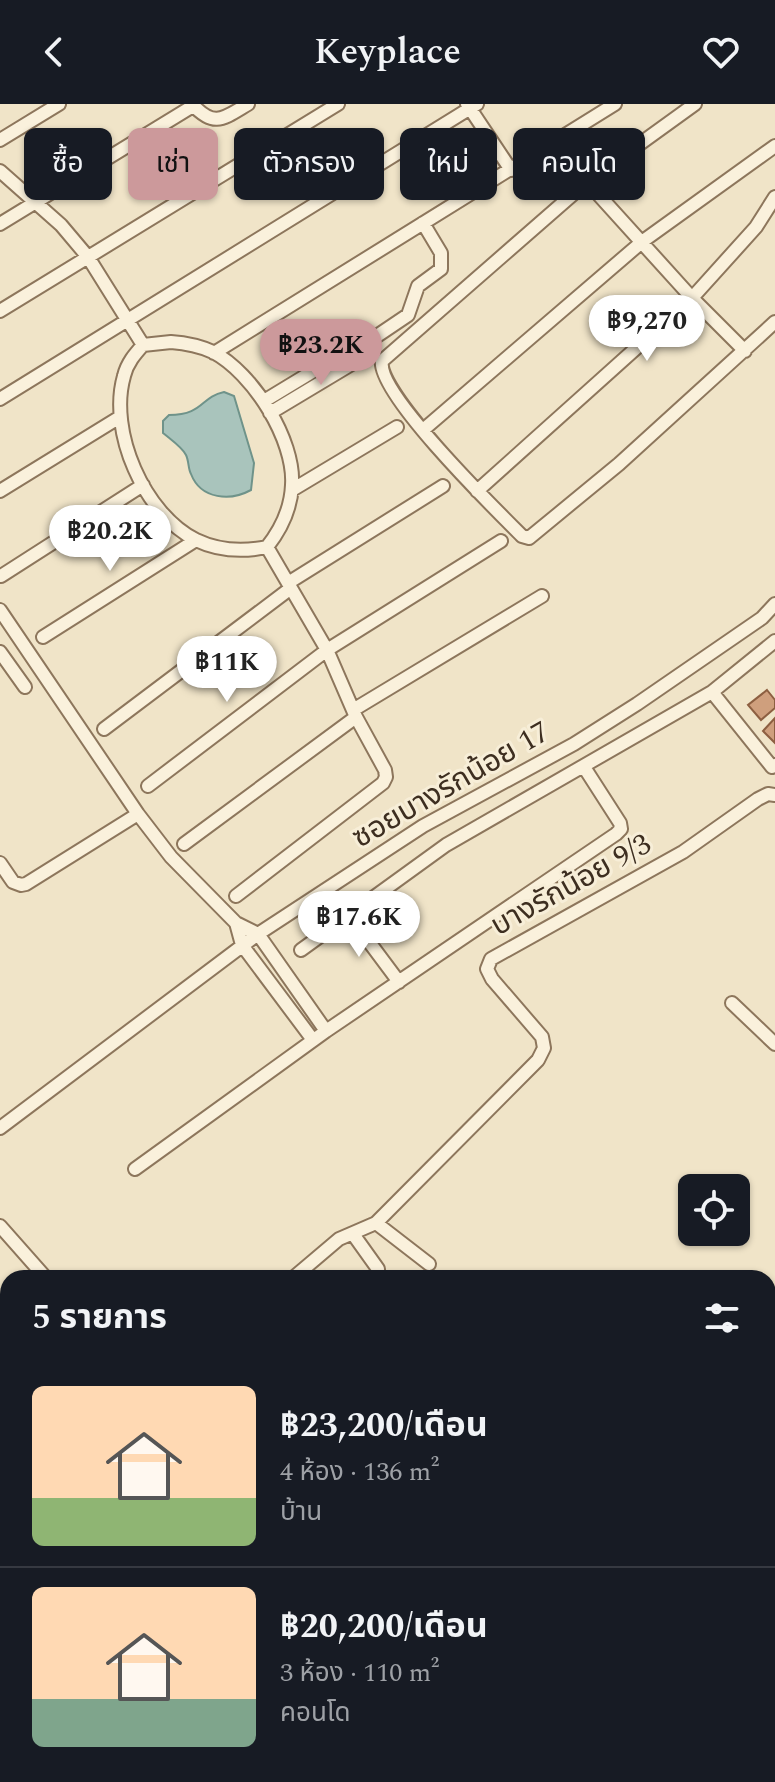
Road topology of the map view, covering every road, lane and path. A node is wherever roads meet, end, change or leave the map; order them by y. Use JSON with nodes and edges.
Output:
{"nodes":[{"id":1,"x":59,"y":104,"type":"edge"},
{"id":2,"x":248,"y":104,"type":"edge"},
{"id":3,"x":338,"y":104,"type":"edge"},
{"id":4,"x":615,"y":104,"type":"edge"},
{"id":5,"x":695,"y":104,"type":"edge"},
{"id":6,"x":192,"y":105,"type":"edge"},
{"id":7,"x":472,"y":105,"type":"edge"},
{"id":8,"x":0,"y":140,"type":"edge"},
{"id":9,"x":645,"y":140,"type":"edge"},
{"id":10,"x":775,"y":146,"type":"edge"},
{"id":11,"x":511,"y":170,"type":"junction"},
{"id":12,"x":0,"y":171,"type":"edge"},
{"id":13,"x":775,"y":197,"type":"edge"},
{"id":14,"x":566,"y":200,"type":"edge"},
{"id":15,"x":604,"y":200,"type":"edge"},
{"id":16,"x":36,"y":202,"type":"junction"},
{"id":17,"x":423,"y":223,"type":"junction"},
{"id":18,"x":0,"y":224,"type":"edge"},
{"id":19,"x":643,"y":241,"type":"junction"},
{"id":20,"x":88,"y":257,"type":"junction"},
{"id":21,"x":692,"y":298,"type":"junction"},
{"id":22,"x":0,"y":311,"type":"edge"},
{"id":23,"x":128,"y":320,"type":"junction"},
{"id":24,"x":775,"y":322,"type":"edge"},
{"id":25,"x":143,"y":345,"type":"junction"},
{"id":26,"x":745,"y":351,"type":"junction"},
{"id":27,"x":214,"y":353,"type":"junction"},
{"id":28,"x":0,"y":399,"type":"edge"},
{"id":29,"x":267,"y":407,"type":"junction"},
{"id":30,"x":120,"y":417,"type":"junction"},
{"id":31,"x":397,"y":427,"type":"dead end"},
{"id":32,"x":423,"y":430,"type":"junction"},
{"id":33,"x":143,"y":485,"type":"junction"},
{"id":34,"x":443,"y":486,"type":"dead end"},
{"id":35,"x":292,"y":490,"type":"junction"},
{"id":36,"x":0,"y":491,"type":"edge"},
{"id":37,"x":477,"y":491,"type":"junction"},
{"id":38,"x":196,"y":540,"type":"junction"},
{"id":39,"x":501,"y":541,"type":"dead end"},
{"id":40,"x":267,"y":547,"type":"junction"},
{"id":41,"x":1,"y":576,"type":"edge"},
{"id":42,"x":290,"y":586,"type":"junction"},
{"id":43,"x":542,"y":596,"type":"dead end"},
{"id":44,"x":775,"y":604,"type":"edge"},
{"id":45,"x":0,"y":610,"type":"edge"},
{"id":46,"x":43,"y":637,"type":"dead end"},
{"id":47,"x":775,"y":641,"type":"edge"},
{"id":48,"x":327,"y":650,"type":"junction"},
{"id":49,"x":0,"y":652,"type":"edge"},
{"id":50,"x":25,"y":687,"type":"dead end"},
{"id":51,"x":712,"y":692,"type":"junction"},
{"id":52,"x":354,"y":714,"type":"junction"},
{"id":53,"x":104,"y":729,"type":"dead end"},
{"id":54,"x":775,"y":765,"type":"edge"},
{"id":55,"x":584,"y":767,"type":"junction"},
{"id":56,"x":148,"y":786,"type":"dead end"},
{"id":57,"x":775,"y":795,"type":"edge"},
{"id":58,"x":138,"y":814,"type":"junction"},
{"id":59,"x":184,"y":844,"type":"dead end"},
{"id":60,"x":0,"y":863,"type":"edge"},
{"id":61,"x":236,"y":896,"type":"dead end"},
{"id":62,"x":349,"y":915,"type":"junction"},
{"id":63,"x":236,"y":923,"type":"junction"},
{"id":64,"x":258,"y":934,"type":"junction"},
{"id":65,"x":242,"y":945,"type":"junction"},
{"id":66,"x":301,"y":950,"type":"dead end"},
{"id":67,"x":399,"y":982,"type":"junction"},
{"id":68,"x":732,"y":1003,"type":"dead end"},
{"id":69,"x":326,"y":1031,"type":"junction"},
{"id":70,"x":313,"y":1040,"type":"junction"},
{"id":71,"x":775,"y":1044,"type":"edge"},
{"id":72,"x":0,"y":1128,"type":"edge"},
{"id":73,"x":135,"y":1169,"type":"dead end"},
{"id":74,"x":376,"y":1223,"type":"junction"},
{"id":75,"x":0,"y":1226,"type":"edge"},
{"id":76,"x":353,"y":1234,"type":"junction"},
{"id":77,"x":429,"y":1264,"type":"dead end"},
{"id":78,"x":378,"y":1269,"type":"dead end"},
{"id":79,"x":39,"y":1270,"type":"edge"},
{"id":80,"x":302,"y":1270,"type":"edge"}],
"edges":[{"from":1,"to":8,"type":"street"},
{"from":2,"to":6,"type":"street"},
{"from":3,"to":20,"type":"street"},
{"from":4,"to":11,"type":"street"},
{"from":5,"to":9,"type":"street"},
{"from":6,"to":16,"type":"street"},
{"from":7,"to":11,"type":"street"},
{"from":7,"to":23,"type":"street"},
{"from":10,"to":19,"type":"street"},
{"from":11,"to":17,"type":"street"},
{"from":12,"to":16,"type":"street"},
{"from":13,"to":21,"type":"street"},
{"from":14,"to":32,"type":"street"},
{"from":15,"to":19,"type":"street"},
{"from":16,"to":18,"type":"street"},
{"from":16,"to":20,"type":"street"},
{"from":17,"to":27,"type":"street"},
{"from":17,"to":29,"type":"street"},
{"from":19,"to":21,"type":"street"},
{"from":19,"to":32,"type":"street"},
{"from":20,"to":22,"type":"street"},
{"from":20,"to":23,"type":"street"},
{"from":21,"to":26,"type":"street"},
{"from":21,"to":37,"type":"street"},
{"from":23,"to":25,"type":"street"},
{"from":23,"to":28,"type":"street"},
{"from":24,"to":26,"type":"street"},
{"from":25,"to":27,"type":"street"},
{"from":25,"to":30,"type":"street"},
{"from":26,"to":37,"type":"street"},
{"from":27,"to":29,"type":"street"},
{"from":29,"to":35,"type":"street"},
{"from":30,"to":33,"type":"street"},
{"from":30,"to":36,"type":"street"},
{"from":31,"to":35,"type":"street"},
{"from":32,"to":37,"type":"street"},
{"from":33,"to":38,"type":"street"},
{"from":33,"to":41,"type":"street"},
{"from":34,"to":42,"type":"street"},
{"from":35,"to":40,"type":"street"},
{"from":38,"to":40,"type":"street"},
{"from":38,"to":46,"type":"street"},
{"from":39,"to":48,"type":"street"},
{"from":40,"to":42,"type":"street"},
{"from":42,"to":48,"type":"street"},
{"from":42,"to":53,"type":"street"},
{"from":43,"to":52,"type":"street"},
{"from":44,"to":64,"type":"street","name":"ซอยบางรักน้อย 17"},
{"from":45,"to":58,"type":"street"},
{"from":47,"to":51,"type":"street"},
{"from":48,"to":52,"type":"street"},
{"from":48,"to":56,"type":"street"},
{"from":49,"to":50,"type":"street"},
{"from":51,"to":54,"type":"street"},
{"from":51,"to":55,"type":"street"},
{"from":52,"to":59,"type":"street"},
{"from":52,"to":61,"type":"street"},
{"from":55,"to":62,"type":"street"},
{"from":55,"to":67,"type":"street"},
{"from":57,"to":74,"type":"street","name":"บางรักน้อย 9/3"},
{"from":58,"to":60,"type":"street"},
{"from":58,"to":63,"type":"street"},
{"from":62,"to":66,"type":"street"},
{"from":62,"to":67,"type":"street"},
{"from":63,"to":64,"type":"street"},
{"from":63,"to":65,"type":"street"},
{"from":64,"to":65,"type":"street","name":"ซอยบางรักน้อย 17"},
{"from":64,"to":69,"type":"street"},
{"from":65,"to":70,"type":"street"},
{"from":65,"to":72,"type":"street","name":"ซอยบางรักน้อย 17"},
{"from":67,"to":69,"type":"street"},
{"from":68,"to":71,"type":"street"},
{"from":69,"to":70,"type":"street"},
{"from":70,"to":73,"type":"street"},
{"from":74,"to":76,"type":"street","name":"บางรักน้อย 9/3"},
{"from":74,"to":77,"type":"street"},
{"from":75,"to":79,"type":"street"},
{"from":76,"to":78,"type":"street"},
{"from":76,"to":80,"type":"street","name":"บางรักน้อย 9/3"}]}
